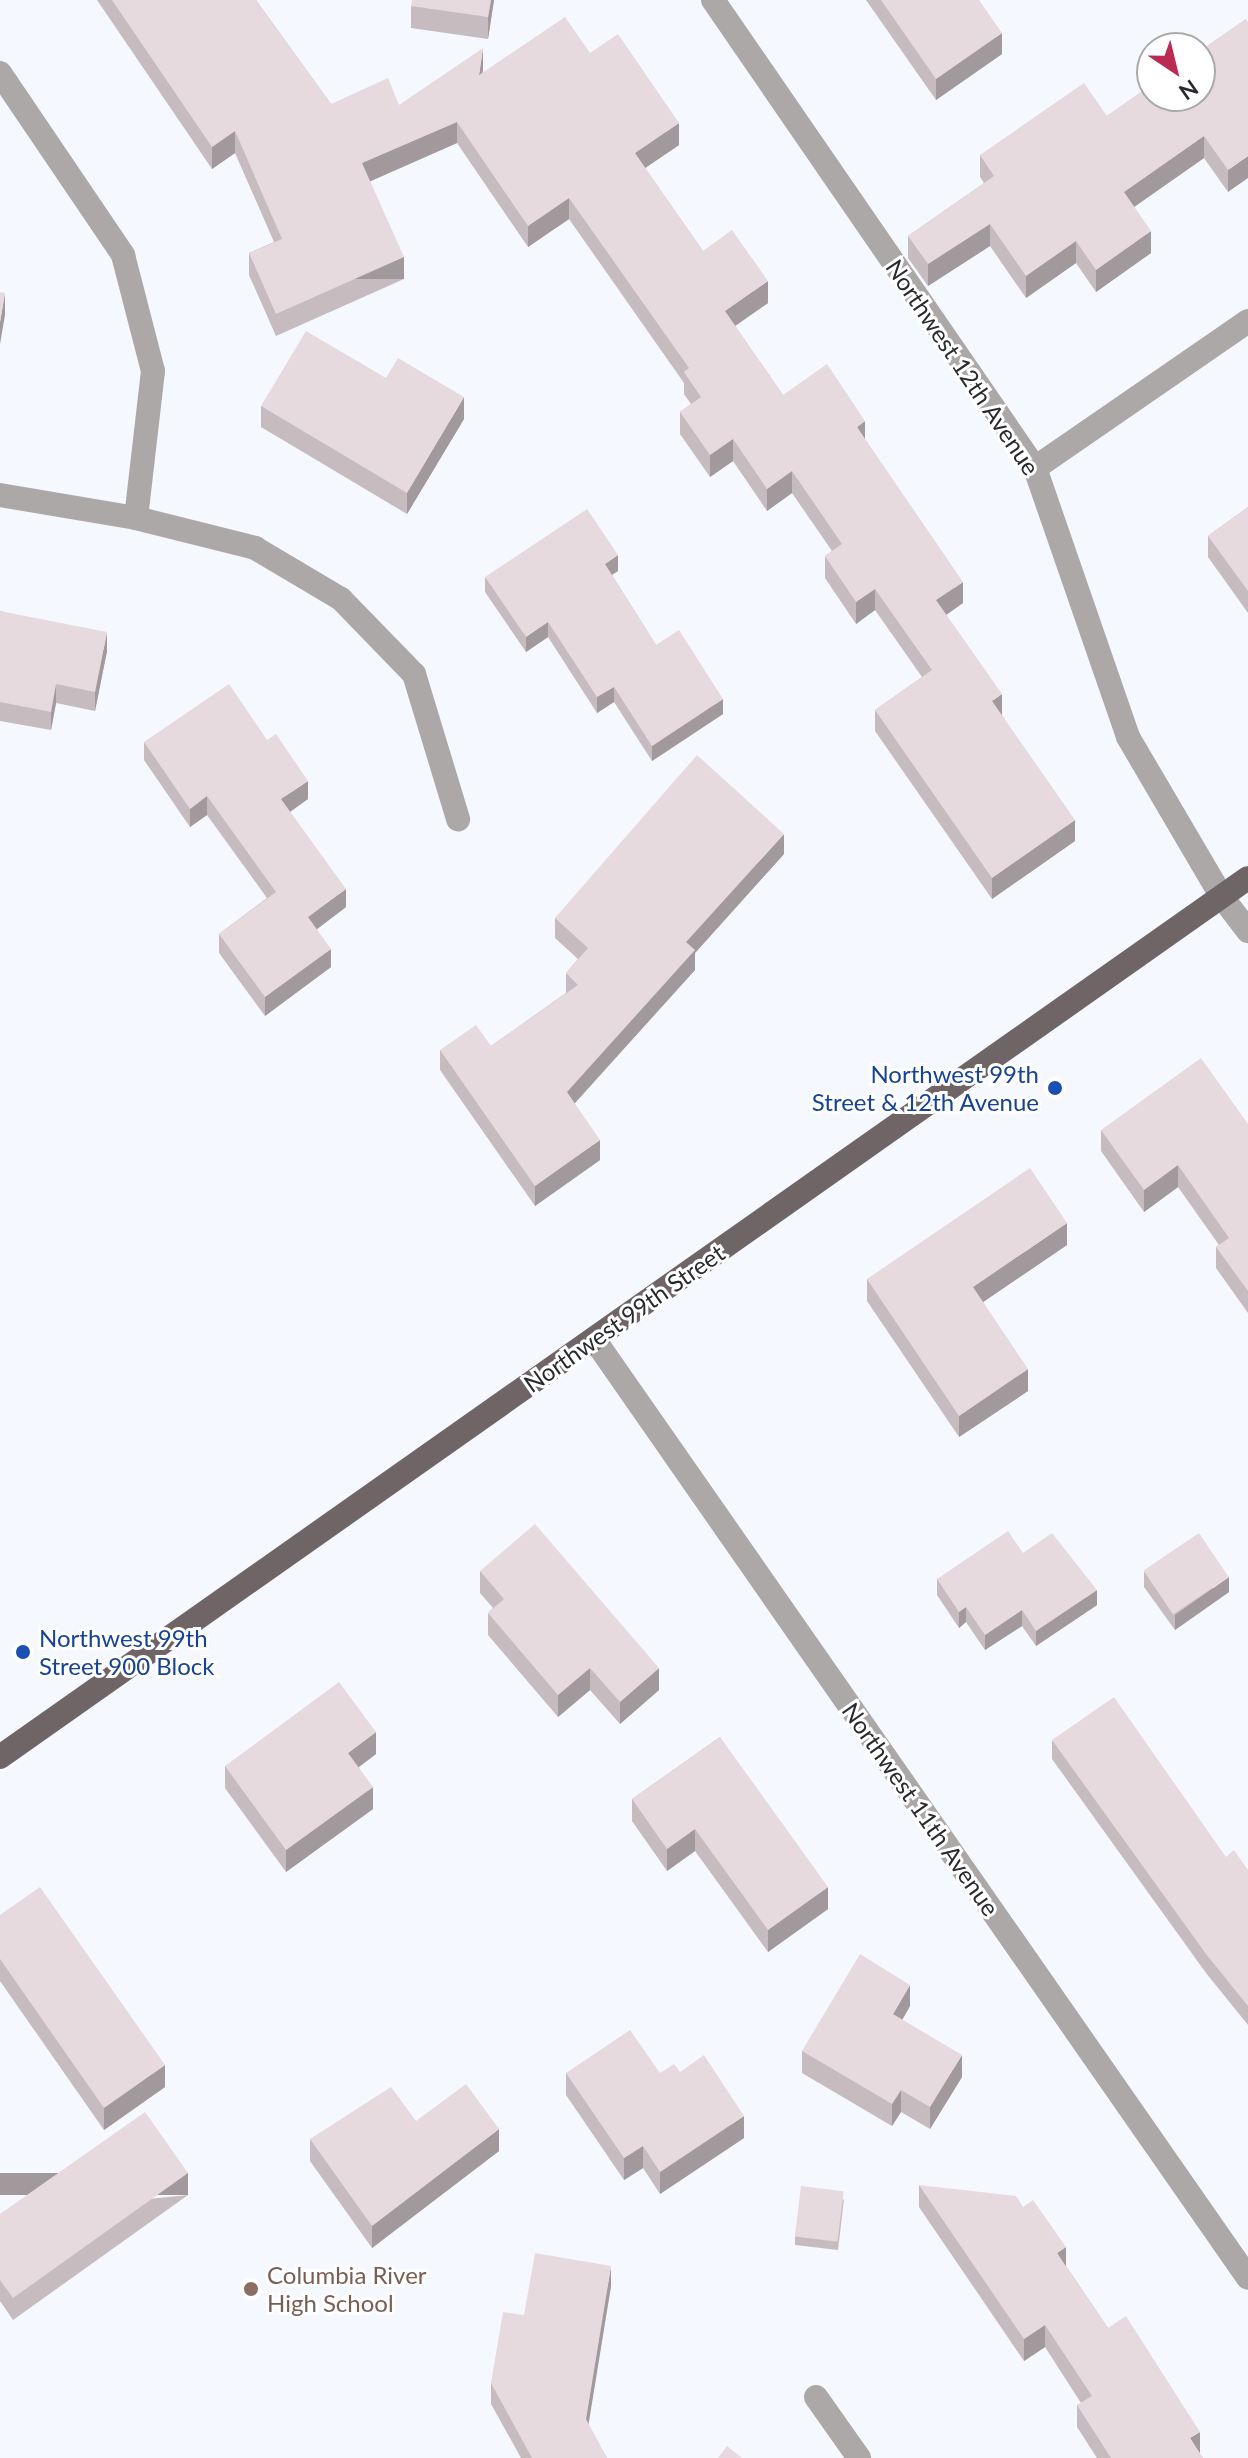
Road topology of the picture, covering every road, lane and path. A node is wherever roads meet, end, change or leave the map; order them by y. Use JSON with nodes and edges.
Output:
{"nodes":[{"id":1,"x":713,"y":0,"type":"edge"},
{"id":2,"x":0,"y":73,"type":"edge"},
{"id":3,"x":1248,"y":321,"type":"edge"},
{"id":4,"x":1035,"y":468,"type":"junction"},
{"id":5,"x":0,"y":495,"type":"edge"},
{"id":6,"x":136,"y":518,"type":"junction"},
{"id":7,"x":458,"y":819,"type":"dead end"},
{"id":8,"x":1248,"y":878,"type":"edge"},
{"id":9,"x":1222,"y":897,"type":"junction"},
{"id":10,"x":1248,"y":931,"type":"edge"},
{"id":11,"x":594,"y":1339,"type":"junction"},
{"id":12,"x":0,"y":1757,"type":"edge"},
{"id":13,"x":1248,"y":2278,"type":"edge"},
{"id":14,"x":816,"y":2397,"type":"dead end"},
{"id":15,"x":859,"y":2458,"type":"edge"}],
"edges":[{"from":1,"to":4,"type":"street","name":"Northwest 12th Avenue"},
{"from":2,"to":6,"type":"street"},
{"from":3,"to":4,"type":"street"},
{"from":4,"to":9,"type":"street","name":"Northwest 12th Avenue"},
{"from":5,"to":6,"type":"street"},
{"from":6,"to":7,"type":"street"},
{"from":8,"to":9,"type":"main road","name":"Northwest 99th Street"},
{"from":9,"to":10,"type":"street","name":"Northwest 12th Avenue"},
{"from":9,"to":11,"type":"main road","name":"Northwest 99th Street"},
{"from":11,"to":12,"type":"main road","name":"Northwest 99th Street"},
{"from":11,"to":13,"type":"street","name":"Northwest 11th Avenue"},
{"from":14,"to":15,"type":"street"}]}
